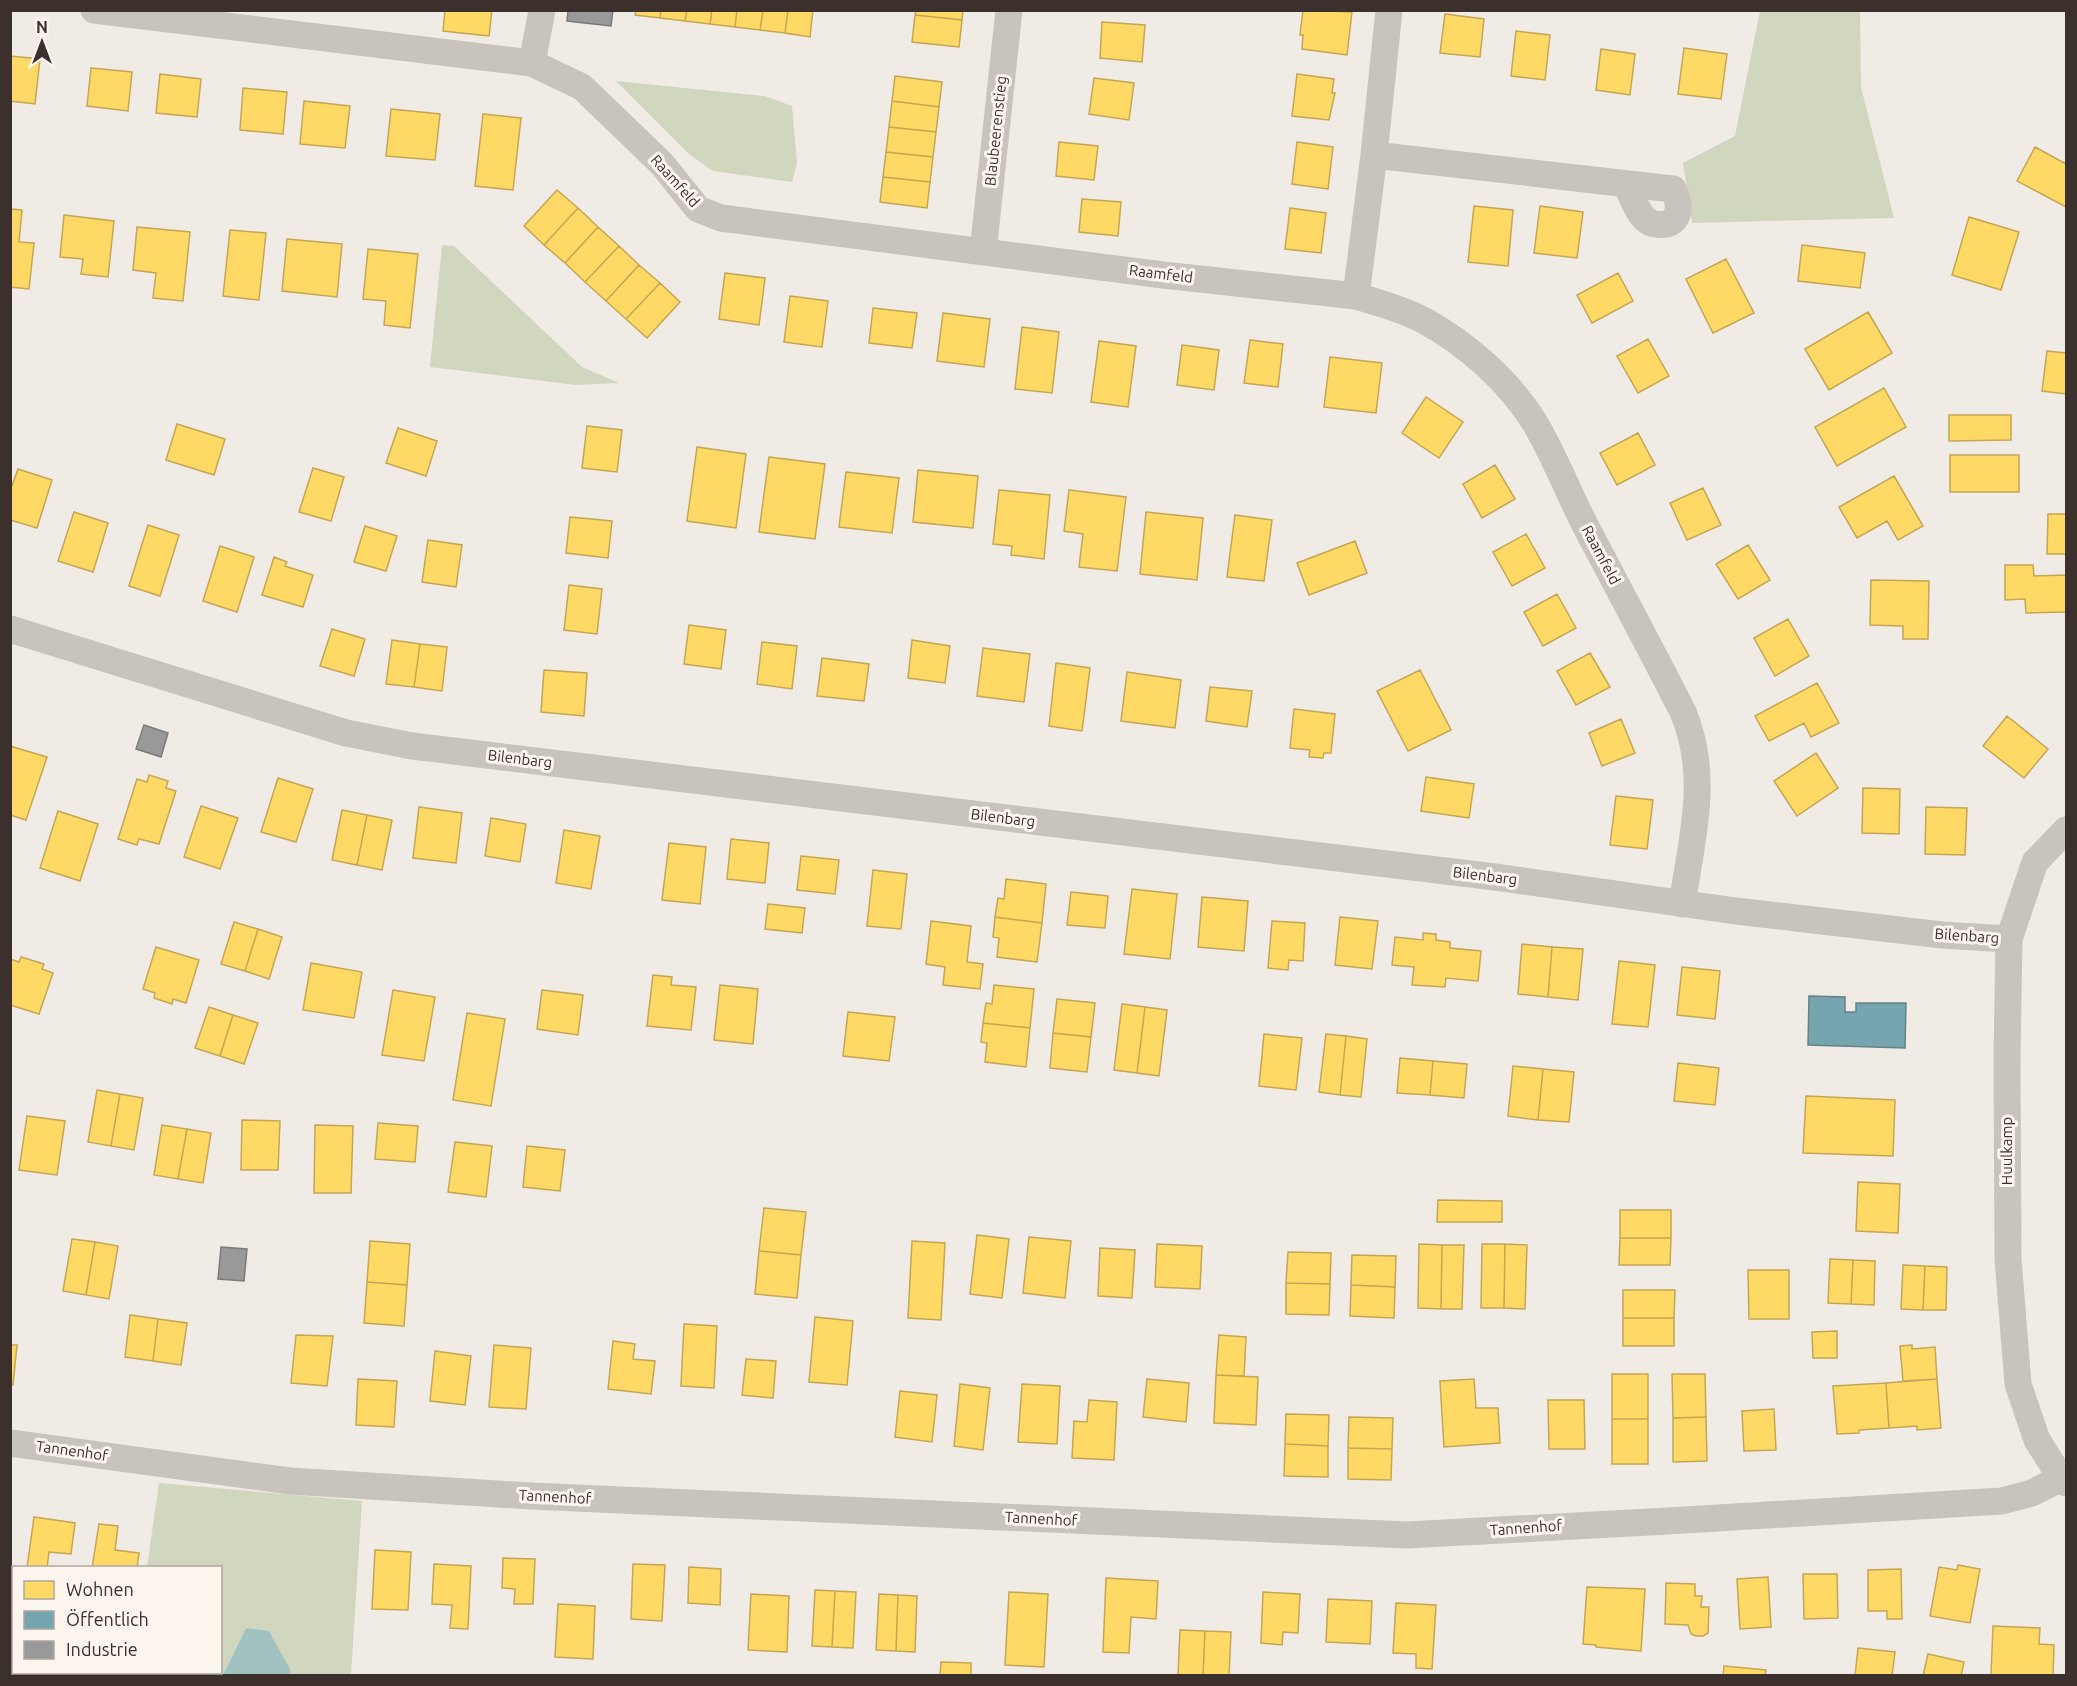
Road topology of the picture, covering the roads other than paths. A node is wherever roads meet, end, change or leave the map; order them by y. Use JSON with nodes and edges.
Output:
{"nodes":[{"id":1,"x":94,"y":10,"type":"edge"},
{"id":2,"x":542,"y":10,"type":"edge"},
{"id":3,"x":1009,"y":10,"type":"edge"},
{"id":4,"x":1389,"y":10,"type":"edge"},
{"id":5,"x":188,"y":16,"type":"edge"},
{"id":6,"x":532,"y":63,"type":"junction"},
{"id":7,"x":1374,"y":154,"type":"junction"},
{"id":8,"x":1626,"y":184,"type":"dead end"},
{"id":9,"x":983,"y":252,"type":"junction"},
{"id":10,"x":1356,"y":296,"type":"junction"},
{"id":11,"x":10,"y":629,"type":"edge"},
{"id":12,"x":2067,"y":830,"type":"edge"},
{"id":13,"x":1682,"y":904,"type":"junction"},
{"id":14,"x":2009,"y":939,"type":"junction"},
{"id":15,"x":10,"y":1443,"type":"edge"},
{"id":16,"x":2064,"y":1481,"type":"edge"}],
"edges":[{"from":1,"to":5,"type":"street","name":"Raamfeld"},
{"from":2,"to":6,"type":"street"},
{"from":3,"to":9,"type":"street","name":"Blaubeerenstieg"},
{"from":4,"to":7,"type":"street"},
{"from":5,"to":6,"type":"street","name":"Raamfeld"},
{"from":6,"to":9,"type":"street","name":"Raamfeld"},
{"from":7,"to":8,"type":"street"},
{"from":7,"to":10,"type":"street"},
{"from":9,"to":10,"type":"street","name":"Raamfeld"},
{"from":10,"to":13,"type":"street","name":"Raamfeld"},
{"from":11,"to":13,"type":"street","name":"Bilenbarg"},
{"from":12,"to":14,"type":"street","name":"Huulkamp"},
{"from":13,"to":14,"type":"street","name":"Bilenbarg"},
{"from":14,"to":16,"type":"street","name":"Huulkamp"},
{"from":15,"to":16,"type":"street","name":"Tannenhof"}]}
